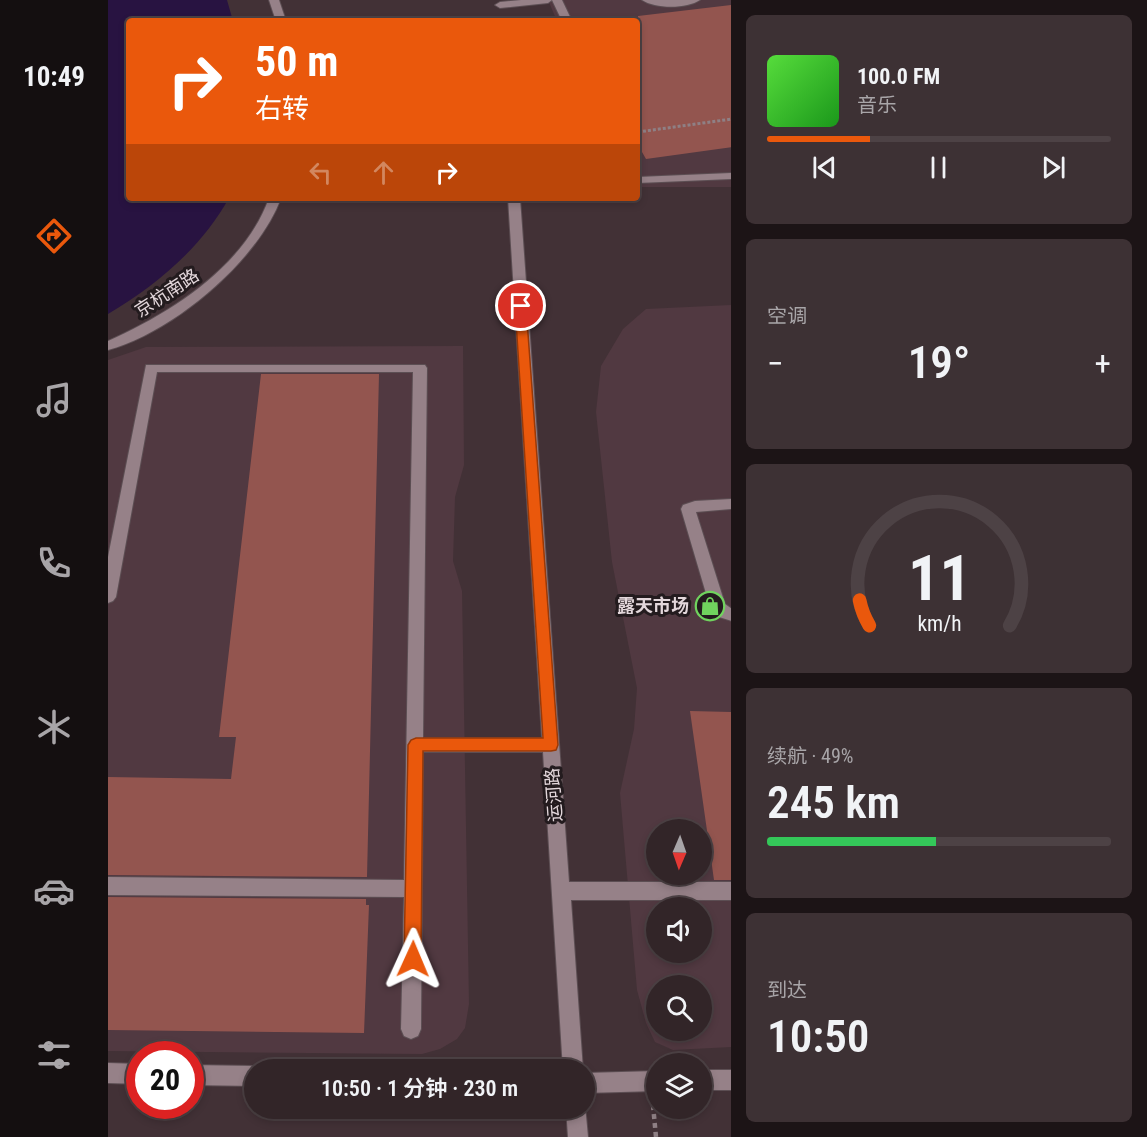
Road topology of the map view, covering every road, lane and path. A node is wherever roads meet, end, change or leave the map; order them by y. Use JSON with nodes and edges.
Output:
{"nodes":[{"id":1,"x":274,"y":0,"type":"edge"},
{"id":2,"x":548,"y":0,"type":"edge"},
{"id":3,"x":557,"y":0,"type":"edge"},
{"id":4,"x":647,"y":0,"type":"edge"},
{"id":5,"x":695,"y":0,"type":"edge"},
{"id":6,"x":500,"y":6,"type":"edge"},
{"id":7,"x":279,"y":18,"type":"edge"},
{"id":8,"x":566,"y":18,"type":"edge"},
{"id":9,"x":731,"y":119,"type":"edge"},
{"id":10,"x":640,"y":132,"type":"edge"},
{"id":11,"x":731,"y":176,"type":"edge"},
{"id":12,"x":640,"y":180,"type":"edge"},
{"id":13,"x":274,"y":201,"type":"edge"},
{"id":14,"x":514,"y":201,"type":"edge"},
{"id":15,"x":108,"y":346,"type":"edge"},
{"id":16,"x":731,"y":504,"type":"edge"},
{"id":17,"x":108,"y":597,"type":"edge"},
{"id":18,"x":731,"y":615,"type":"edge"},
{"id":19,"x":416,"y":745,"type":"junction"},
{"id":20,"x":551,"y":745,"type":"junction"},
{"id":21,"x":108,"y":886,"type":"edge"},
{"id":22,"x":414,"y":889,"type":"junction"},
{"id":23,"x":561,"y":891,"type":"junction"},
{"id":24,"x":731,"y":891,"type":"edge"},
{"id":25,"x":411,"y":1029,"type":"dead end"},
{"id":26,"x":572,"y":1059,"type":"edge"},
{"id":27,"x":108,"y":1073,"type":"edge"},
{"id":28,"x":126,"y":1074,"type":"edge"},
{"id":29,"x":204,"y":1075,"type":"edge"},
{"id":30,"x":244,"y":1076,"type":"edge"},
{"id":31,"x":712,"y":1080,"type":"edge"},
{"id":32,"x":731,"y":1080,"type":"edge"},
{"id":33,"x":646,"y":1081,"type":"edge"},
{"id":34,"x":595,"y":1083,"type":"edge"},
{"id":35,"x":577,"y":1119,"type":"edge"},
{"id":36,"x":655,"y":1119,"type":"edge"},
{"id":37,"x":578,"y":1137,"type":"edge"},
{"id":38,"x":656,"y":1137,"type":"edge"}],
"edges":[{"from":1,"to":7,"type":"street"},
{"from":2,"to":6,"type":"street"},
{"from":3,"to":8,"type":"street"},
{"from":4,"to":5,"type":"street"},
{"from":9,"to":10,"type":"path"},
{"from":11,"to":12,"type":"street"},
{"from":13,"to":15,"type":"street","name":"京杭南路"},
{"from":14,"to":20,"type":"street","name":"运河路"},
{"from":16,"to":18,"type":"street"},
{"from":17,"to":19,"type":"street"},
{"from":19,"to":20,"type":"street"},
{"from":19,"to":22,"type":"street"},
{"from":20,"to":23,"type":"street","name":"运河路"},
{"from":21,"to":22,"type":"street"},
{"from":22,"to":25,"type":"street"},
{"from":23,"to":24,"type":"street"},
{"from":23,"to":26,"type":"street","name":"运河路"},
{"from":27,"to":28,"type":"street"},
{"from":29,"to":30,"type":"street"},
{"from":31,"to":32,"type":"street"},
{"from":33,"to":34,"type":"street"},
{"from":35,"to":37,"type":"street"},
{"from":36,"to":38,"type":"path"}]}
